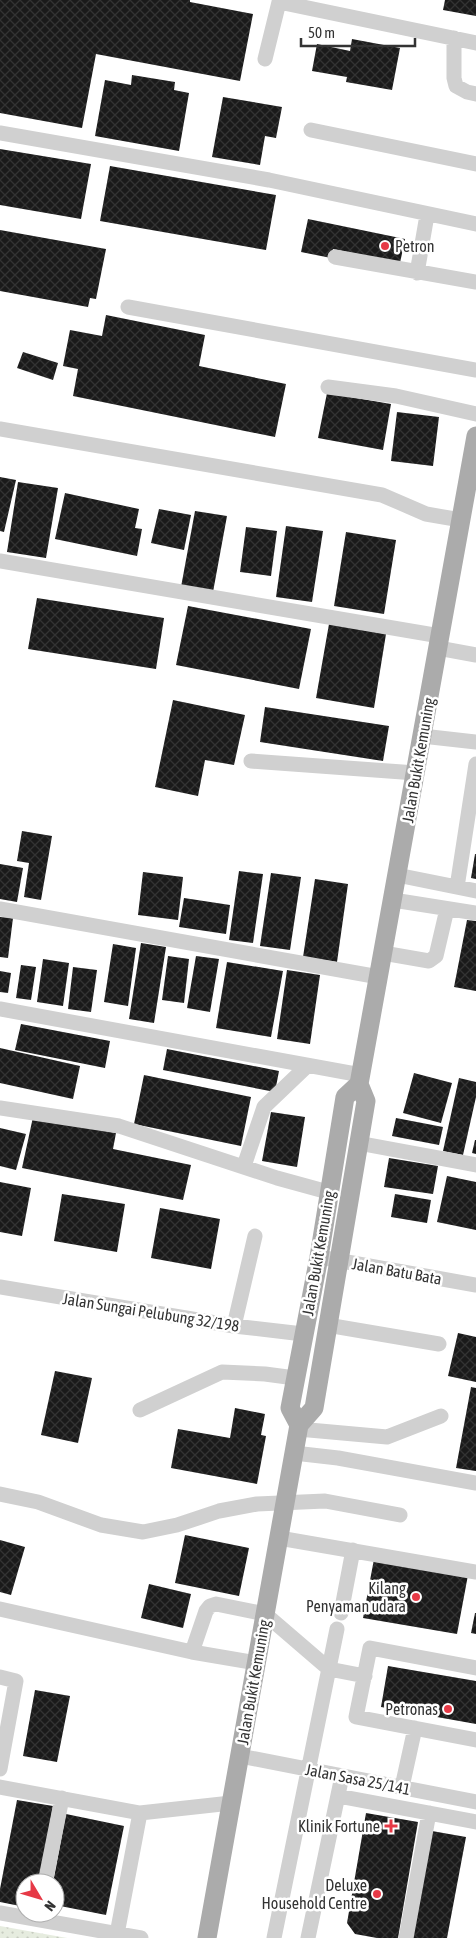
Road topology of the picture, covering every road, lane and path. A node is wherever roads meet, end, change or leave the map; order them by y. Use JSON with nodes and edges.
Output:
{"nodes":[{"id":1,"x":273,"y":1,"type":"edge"},
{"id":2,"x":454,"y":38,"type":"junction"},
{"id":3,"x":476,"y":42,"type":"edge"},
{"id":4,"x":265,"y":59,"type":"dead end"},
{"id":5,"x":476,"y":94,"type":"edge"},
{"id":6,"x":311,"y":130,"type":"dead end"},
{"id":7,"x":0,"y":133,"type":"edge"},
{"id":8,"x":476,"y":164,"type":"edge"},
{"id":9,"x":426,"y":215,"type":"junction"},
{"id":10,"x":476,"y":224,"type":"edge"},
{"id":11,"x":335,"y":258,"type":"dead end"},
{"id":12,"x":417,"y":273,"type":"junction"},
{"id":13,"x":476,"y":282,"type":"edge"},
{"id":14,"x":128,"y":307,"type":"dead end"},
{"id":15,"x":476,"y":370,"type":"edge"},
{"id":16,"x":328,"y":387,"type":"dead end"},
{"id":17,"x":476,"y":414,"type":"edge"},
{"id":18,"x":0,"y":429,"type":"edge"},
{"id":19,"x":476,"y":436,"type":"edge"},
{"id":20,"x":473,"y":474,"type":"edge"},
{"id":21,"x":461,"y":520,"type":"junction"},
{"id":22,"x":0,"y":561,"type":"edge"},
{"id":23,"x":439,"y":642,"type":"junction"},
{"id":24,"x":476,"y":655,"type":"edge"},
{"id":25,"x":422,"y":736,"type":"junction"},
{"id":26,"x":476,"y":742,"type":"edge"},
{"id":27,"x":252,"y":761,"type":"dead end"},
{"id":28,"x":476,"y":764,"type":"edge"},
{"id":29,"x":416,"y":773,"type":"junction"},
{"id":30,"x":397,"y":876,"type":"junction"},
{"id":31,"x":456,"y":887,"type":"junction"},
{"id":32,"x":476,"y":891,"type":"edge"},
{"id":33,"x":392,"y":900,"type":"junction"},
{"id":34,"x":0,"y":909,"type":"edge"},
{"id":35,"x":447,"y":909,"type":"junction"},
{"id":36,"x":476,"y":913,"type":"edge"},
{"id":37,"x":383,"y":953,"type":"junction"},
{"id":38,"x":379,"y":977,"type":"junction"},
{"id":39,"x":0,"y":1009,"type":"edge"},
{"id":40,"x":307,"y":1066,"type":"junction"},
{"id":41,"x":360,"y":1080,"type":"junction"},
{"id":42,"x":0,"y":1108,"type":"edge"},
{"id":43,"x":358,"y":1143,"type":"junction"},
{"id":44,"x":476,"y":1165,"type":"edge"},
{"id":45,"x":244,"y":1166,"type":"junction"},
{"id":46,"x":328,"y":1192,"type":"junction"},
{"id":47,"x":255,"y":1236,"type":"dead end"},
{"id":48,"x":319,"y":1257,"type":"junction"},
{"id":49,"x":338,"y":1260,"type":"junction"},
{"id":50,"x":476,"y":1285,"type":"edge"},
{"id":51,"x":0,"y":1287,"type":"edge"},
{"id":52,"x":327,"y":1325,"type":"junction"},
{"id":53,"x":234,"y":1326,"type":"junction"},
{"id":54,"x":303,"y":1334,"type":"junction"},
{"id":55,"x":439,"y":1344,"type":"dead end"},
{"id":56,"x":295,"y":1378,"type":"junction"},
{"id":57,"x":140,"y":1410,"type":"dead end"},
{"id":58,"x":441,"y":1416,"type":"dead end"},
{"id":59,"x":299,"y":1427,"type":"junction"},
{"id":60,"x":294,"y":1452,"type":"junction"},
{"id":61,"x":476,"y":1483,"type":"edge"},
{"id":62,"x":0,"y":1494,"type":"edge"},
{"id":63,"x":285,"y":1503,"type":"junction"},
{"id":64,"x":400,"y":1515,"type":"dead end"},
{"id":65,"x":279,"y":1538,"type":"junction"},
{"id":66,"x":353,"y":1550,"type":"junction"},
{"id":67,"x":476,"y":1572,"type":"edge"},
{"id":68,"x":0,"y":1609,"type":"edge"},
{"id":69,"x":340,"y":1613,"type":"dead end"},
{"id":70,"x":265,"y":1614,"type":"junction"},
{"id":71,"x":337,"y":1629,"type":"dead end"},
{"id":72,"x":192,"y":1652,"type":"junction"},
{"id":73,"x":256,"y":1663,"type":"junction"},
{"id":74,"x":476,"y":1668,"type":"edge"},
{"id":75,"x":329,"y":1669,"type":"junction"},
{"id":76,"x":364,"y":1676,"type":"junction"},
{"id":77,"x":0,"y":1677,"type":"edge"},
{"id":78,"x":415,"y":1728,"type":"junction"},
{"id":79,"x":476,"y":1740,"type":"edge"},
{"id":80,"x":240,"y":1756,"type":"junction"},
{"id":81,"x":0,"y":1769,"type":"edge"},
{"id":82,"x":308,"y":1769,"type":"junction"},
{"id":83,"x":342,"y":1776,"type":"junction"},
{"id":84,"x":0,"y":1787,"type":"edge"},
{"id":85,"x":402,"y":1787,"type":"junction"},
{"id":86,"x":338,"y":1796,"type":"junction"},
{"id":87,"x":62,"y":1798,"type":"junction"},
{"id":88,"x":476,"y":1802,"type":"edge"},
{"id":89,"x":231,"y":1803,"type":"junction"},
{"id":90,"x":140,"y":1813,"type":"junction"},
{"id":91,"x":429,"y":1813,"type":"junction"},
{"id":92,"x":476,"y":1822,"type":"edge"},
{"id":93,"x":48,"y":1873,"type":"edge"},
{"id":94,"x":0,"y":1914,"type":"edge"},
{"id":95,"x":15,"y":1915,"type":"edge"},
{"id":96,"x":65,"y":1923,"type":"edge"},
{"id":97,"x":117,"y":1934,"type":"junction"},
{"id":98,"x":141,"y":1938,"type":"edge"},
{"id":99,"x":206,"y":1938,"type":"edge"},
{"id":100,"x":274,"y":1938,"type":"edge"},
{"id":101,"x":308,"y":1938,"type":"edge"},
{"id":102,"x":406,"y":1938,"type":"edge"}],
"edges":[{"from":1,"to":2,"type":"street"},
{"from":1,"to":4,"type":"street"},
{"from":2,"to":3,"type":"street"},
{"from":2,"to":5,"type":"street"},
{"from":6,"to":8,"type":"street"},
{"from":7,"to":9,"type":"street"},
{"from":9,"to":10,"type":"street"},
{"from":9,"to":12,"type":"street"},
{"from":11,"to":12,"type":"street"},
{"from":12,"to":13,"type":"street"},
{"from":14,"to":15,"type":"street"},
{"from":16,"to":17,"type":"street"},
{"from":18,"to":21,"type":"street"},
{"from":19,"to":20,"type":"main road","name":"Jalan Bukit Kemuning"},
{"from":20,"to":21,"type":"main road","name":"Jalan Bukit Kemuning"},
{"from":21,"to":23,"type":"main road","name":"Jalan Bukit Kemuning"},
{"from":22,"to":23,"type":"street"},
{"from":23,"to":24,"type":"street"},
{"from":23,"to":25,"type":"main road","name":"Jalan Bukit Kemuning"},
{"from":25,"to":26,"type":"street"},
{"from":25,"to":29,"type":"main road","name":"Jalan Bukit Kemuning"},
{"from":27,"to":29,"type":"street"},
{"from":28,"to":31,"type":"street"},
{"from":29,"to":30,"type":"main road","name":"Jalan Bukit Kemuning"},
{"from":30,"to":31,"type":"street"},
{"from":30,"to":33,"type":"main road","name":"Jalan Bukit Kemuning"},
{"from":31,"to":32,"type":"street"},
{"from":33,"to":35,"type":"street"},
{"from":33,"to":37,"type":"main road","name":"Jalan Bukit Kemuning"},
{"from":34,"to":38,"type":"street"},
{"from":35,"to":36,"type":"street"},
{"from":35,"to":37,"type":"street"},
{"from":37,"to":38,"type":"main road","name":"Jalan Bukit Kemuning"},
{"from":38,"to":41,"type":"main road","name":"Jalan Bukit Kemuning"},
{"from":39,"to":40,"type":"street"},
{"from":40,"to":41,"type":"street"},
{"from":40,"to":45,"type":"street"},
{"from":41,"to":43,"type":"main road","name":"Jalan Bukit Kemuning"},
{"from":41,"to":46,"type":"main road","name":"Jalan Bukit Kemuning"},
{"from":42,"to":45,"type":"street"},
{"from":43,"to":44,"type":"street"},
{"from":43,"to":49,"type":"main road","name":"Jalan Bukit Kemuning"},
{"from":45,"to":46,"type":"street"},
{"from":46,"to":48,"type":"main road","name":"Jalan Bukit Kemuning"},
{"from":47,"to":53,"type":"street"},
{"from":48,"to":49,"type":"street","name":"Jalan Batu Bata"},
{"from":48,"to":54,"type":"main road","name":"Jalan Bukit Kemuning"},
{"from":49,"to":50,"type":"street","name":"Jalan Batu Bata"},
{"from":49,"to":52,"type":"main road","name":"Jalan Bukit Kemuning"},
{"from":51,"to":53,"type":"street","name":"Jalan Sungai Pelubung 32/198"},
{"from":52,"to":55,"type":"street"},
{"from":52,"to":59,"type":"main road","name":"Jalan Bukit Kemuning"},
{"from":53,"to":54,"type":"street","name":"Jalan Sungai Pelubung 32/198"},
{"from":54,"to":56,"type":"main road","name":"Jalan Bukit Kemuning"},
{"from":56,"to":57,"type":"street"},
{"from":56,"to":59,"type":"main road","name":"Jalan Bukit Kemuning"},
{"from":58,"to":59,"type":"street"},
{"from":59,"to":60,"type":"main road","name":"Jalan Bukit Kemuning"},
{"from":60,"to":61,"type":"street"},
{"from":60,"to":63,"type":"main road","name":"Jalan Bukit Kemuning"},
{"from":62,"to":63,"type":"street"},
{"from":63,"to":64,"type":"street"},
{"from":63,"to":65,"type":"main road","name":"Jalan Bukit Kemuning"},
{"from":65,"to":66,"type":"street"},
{"from":65,"to":70,"type":"main road","name":"Jalan Bukit Kemuning"},
{"from":66,"to":67,"type":"street"},
{"from":66,"to":69,"type":"street"},
{"from":68,"to":72,"type":"street"},
{"from":70,"to":72,"type":"street"},
{"from":70,"to":73,"type":"main road","name":"Jalan Bukit Kemuning"},
{"from":70,"to":75,"type":"street"},
{"from":71,"to":75,"type":"street"},
{"from":72,"to":73,"type":"street"},
{"from":73,"to":80,"type":"main road","name":"Jalan Bukit Kemuning"},
{"from":74,"to":76,"type":"street"},
{"from":75,"to":76,"type":"street"},
{"from":75,"to":82,"type":"street"},
{"from":76,"to":78,"type":"street"},
{"from":77,"to":81,"type":"street"},
{"from":78,"to":79,"type":"street"},
{"from":78,"to":85,"type":"street"},
{"from":80,"to":82,"type":"street","name":"Jalan Sasa 25/141"},
{"from":80,"to":89,"type":"main road","name":"Jalan Bukit Kemuning"},
{"from":82,"to":83,"type":"street","name":"Jalan Sasa 25/141"},
{"from":82,"to":100,"type":"street"},
{"from":83,"to":85,"type":"street","name":"Jalan Sasa 25/141"},
{"from":83,"to":86,"type":"street"},
{"from":84,"to":87,"type":"street"},
{"from":85,"to":88,"type":"street","name":"Jalan Sasa 25/141"},
{"from":86,"to":91,"type":"street"},
{"from":86,"to":101,"type":"street"},
{"from":87,"to":90,"type":"street"},
{"from":87,"to":93,"type":"street"},
{"from":89,"to":90,"type":"street"},
{"from":89,"to":99,"type":"main road","name":"Jalan Bukit Kemuning"},
{"from":90,"to":97,"type":"street"},
{"from":91,"to":92,"type":"street"},
{"from":91,"to":102,"type":"street"},
{"from":94,"to":95,"type":"street"},
{"from":96,"to":97,"type":"street"},
{"from":97,"to":98,"type":"street"}]}
